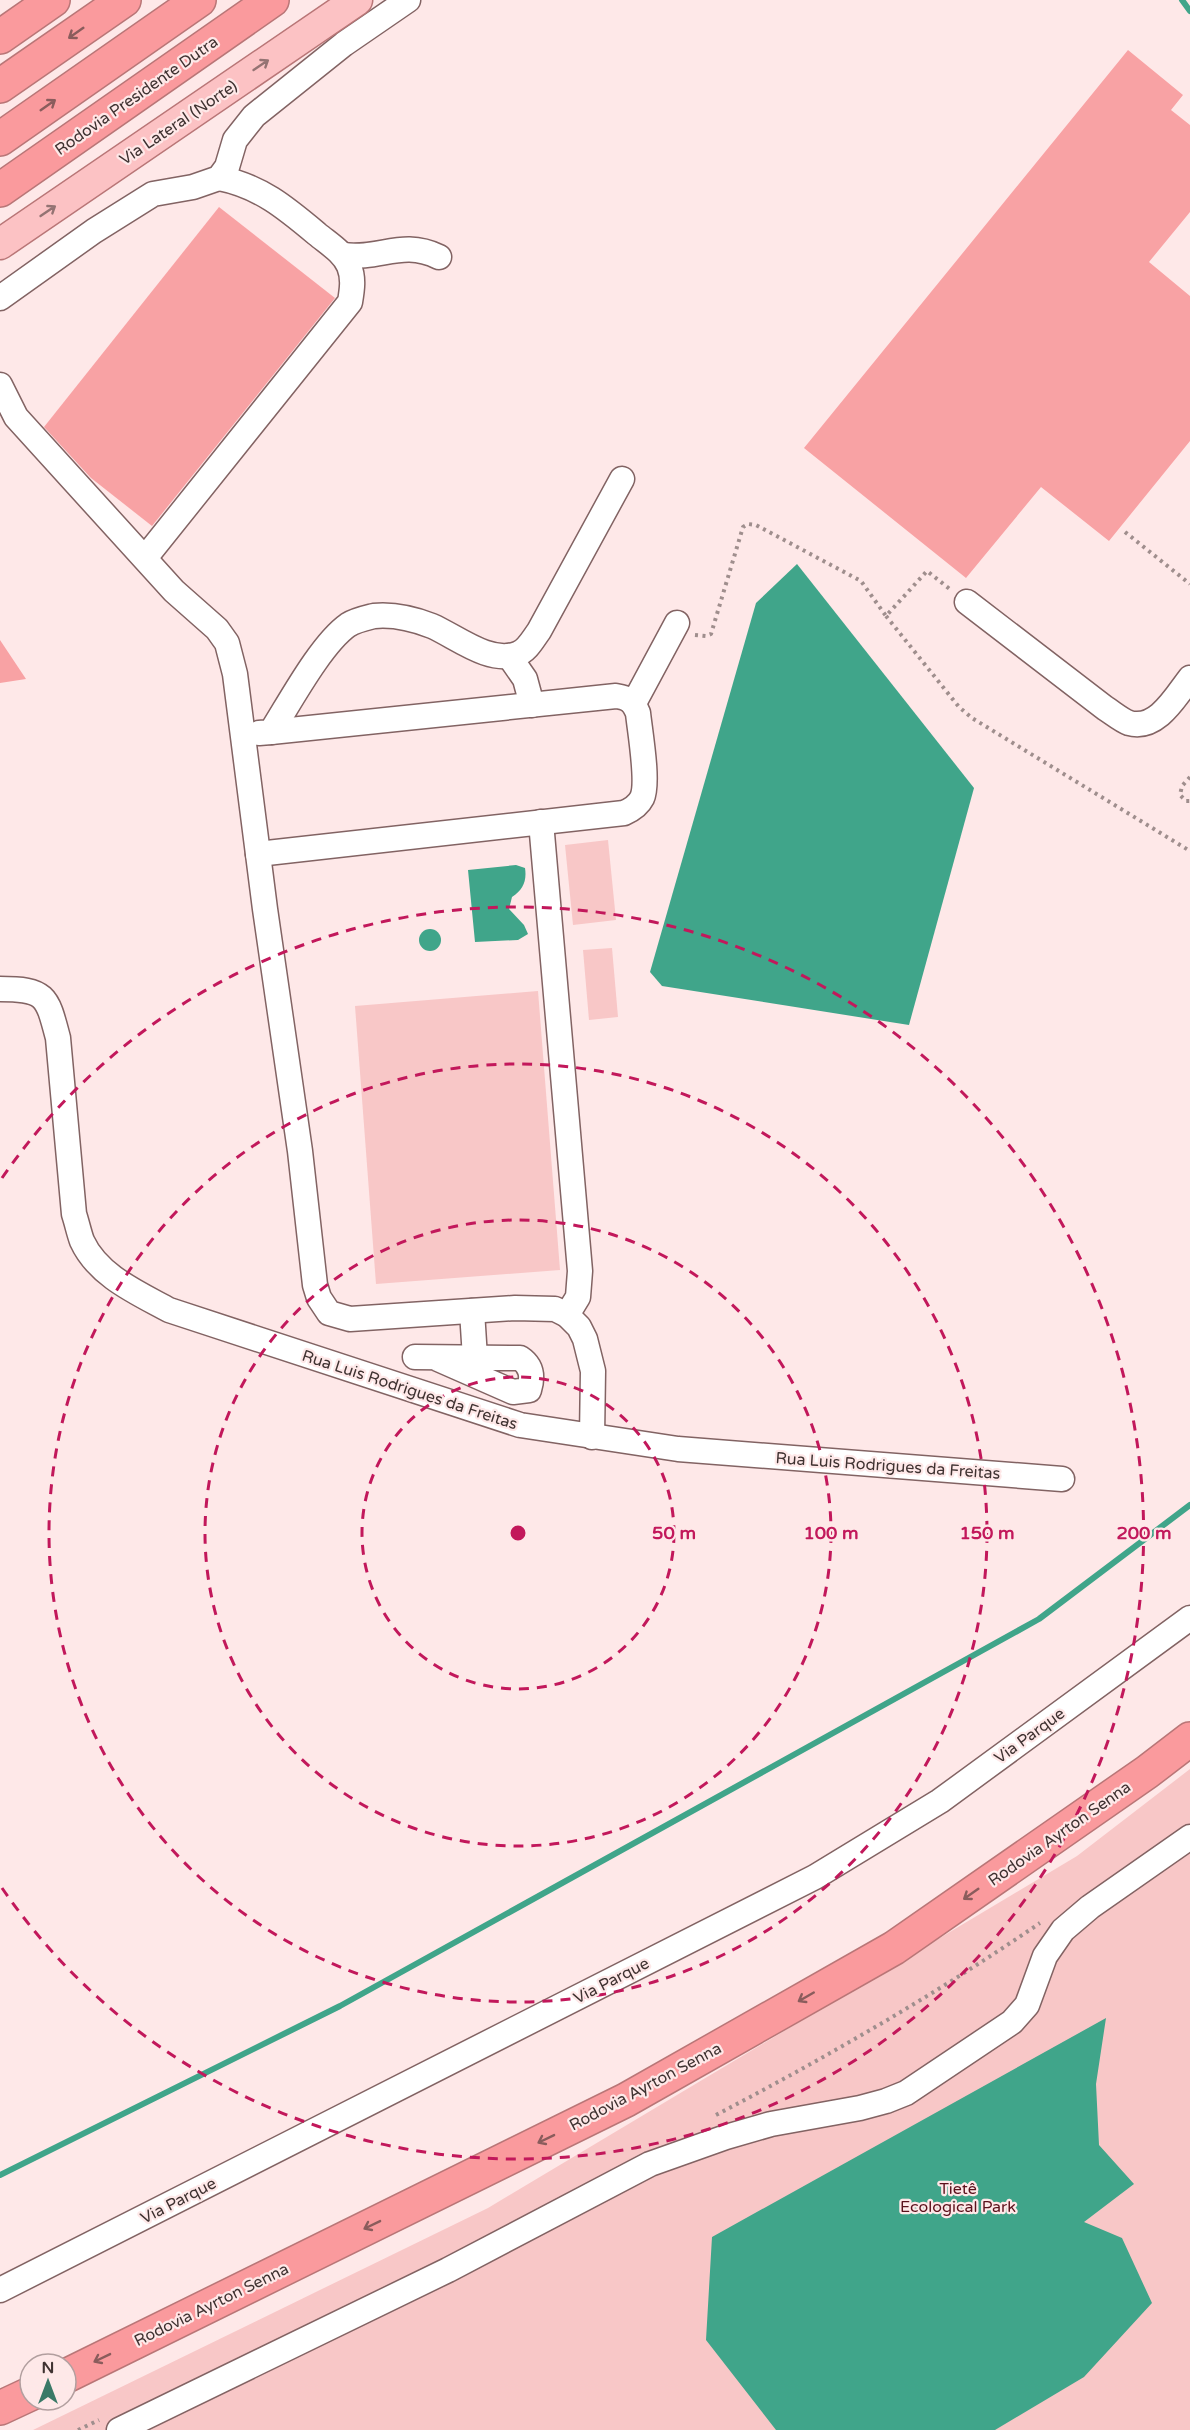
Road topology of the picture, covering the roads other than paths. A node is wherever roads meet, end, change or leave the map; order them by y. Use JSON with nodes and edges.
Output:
{"nodes":[{"id":1,"x":53,"y":0,"type":"edge"},
{"id":2,"x":124,"y":0,"type":"edge"},
{"id":3,"x":199,"y":0,"type":"edge"},
{"id":4,"x":272,"y":0,"type":"edge"},
{"id":5,"x":357,"y":0,"type":"edge"},
{"id":6,"x":408,"y":0,"type":"edge"},
{"id":7,"x":0,"y":37,"type":"edge"},
{"id":8,"x":0,"y":86,"type":"edge"},
{"id":9,"x":0,"y":139,"type":"edge"},
{"id":10,"x":219,"y":178,"type":"junction"},
{"id":11,"x":0,"y":190,"type":"edge"},
{"id":12,"x":0,"y":244,"type":"edge"},
{"id":13,"x":344,"y":255,"type":"junction"},
{"id":14,"x":439,"y":257,"type":"dead end"},
{"id":15,"x":0,"y":298,"type":"edge"},
{"id":16,"x":0,"y":385,"type":"edge"},
{"id":17,"x":622,"y":479,"type":"dead end"},
{"id":18,"x":145,"y":558,"type":"junction"},
{"id":19,"x":967,"y":602,"type":"road end"},
{"id":20,"x":676,"y":628,"type":"road end"},
{"id":21,"x":509,"y":656,"type":"junction"},
{"id":22,"x":1190,"y":678,"type":"edge"},
{"id":23,"x":634,"y":703,"type":"junction"},
{"id":24,"x":532,"y":705,"type":"junction"},
{"id":25,"x":271,"y":732,"type":"junction"},
{"id":26,"x":242,"y":734,"type":"junction"},
{"id":27,"x":541,"y":822,"type":"junction"},
{"id":28,"x":258,"y":854,"type":"junction"},
{"id":29,"x":0,"y":989,"type":"edge"},
{"id":30,"x":472,"y":1311,"type":"junction"},
{"id":31,"x":567,"y":1315,"type":"junction"},
{"id":32,"x":475,"y":1358,"type":"junction"},
{"id":33,"x":592,"y":1437,"type":"junction"},
{"id":34,"x":1062,"y":1479,"type":"dead end"},
{"id":35,"x":1190,"y":1618,"type":"edge"},
{"id":36,"x":1190,"y":1738,"type":"edge"},
{"id":37,"x":1190,"y":1837,"type":"edge"},
{"id":38,"x":0,"y":2290,"type":"edge"},
{"id":39,"x":78,"y":2370,"type":"edge"},
{"id":40,"x":18,"y":2400,"type":"edge"},
{"id":41,"x":0,"y":2408,"type":"edge"},
{"id":42,"x":119,"y":2430,"type":"edge"}],
"edges":[{"from":1,"to":7,"type":"highway"},
{"from":2,"to":8,"type":"highway","one_way":true},
{"from":9,"to":3,"type":"highway","one_way":true},
{"from":4,"to":11,"type":"highway","name":"Rodovia Presidente Dutra"},
{"from":12,"to":5,"type":"main road","name":"Via Lateral (Norte)","one_way":true},
{"from":6,"to":10,"type":"street"},
{"from":10,"to":13,"type":"street"},
{"from":10,"to":15,"type":"street"},
{"from":13,"to":14,"type":"street"},
{"from":13,"to":18,"type":"street"},
{"from":16,"to":18,"type":"street"},
{"from":17,"to":21,"type":"street"},
{"from":18,"to":26,"type":"street"},
{"from":19,"to":22,"type":"street"},
{"from":20,"to":23,"type":"street"},
{"from":21,"to":24,"type":"street"},
{"from":21,"to":25,"type":"street"},
{"from":23,"to":24,"type":"street"},
{"from":23,"to":27,"type":"street"},
{"from":24,"to":25,"type":"street"},
{"from":25,"to":26,"type":"street"},
{"from":26,"to":28,"type":"street"},
{"from":27,"to":28,"type":"street"},
{"from":27,"to":31,"type":"street"},
{"from":28,"to":30,"type":"street"},
{"from":29,"to":33,"type":"street","name":"Rua Luis Rodrigues da Freitas"},
{"from":30,"to":31,"type":"street"},
{"from":30,"to":32,"type":"street"},
{"from":31,"to":33,"type":"street"},
{"from":32,"to":32,"type":"street"},
{"from":33,"to":34,"type":"street","name":"Rua Luis Rodrigues da Freitas"},
{"from":35,"to":38,"type":"street","name":"Via Parque"},
{"from":36,"to":39,"type":"highway","name":"Rodovia Ayrton Senna","one_way":true},
{"from":37,"to":42,"type":"street"},
{"from":40,"to":41,"type":"highway"}]}
